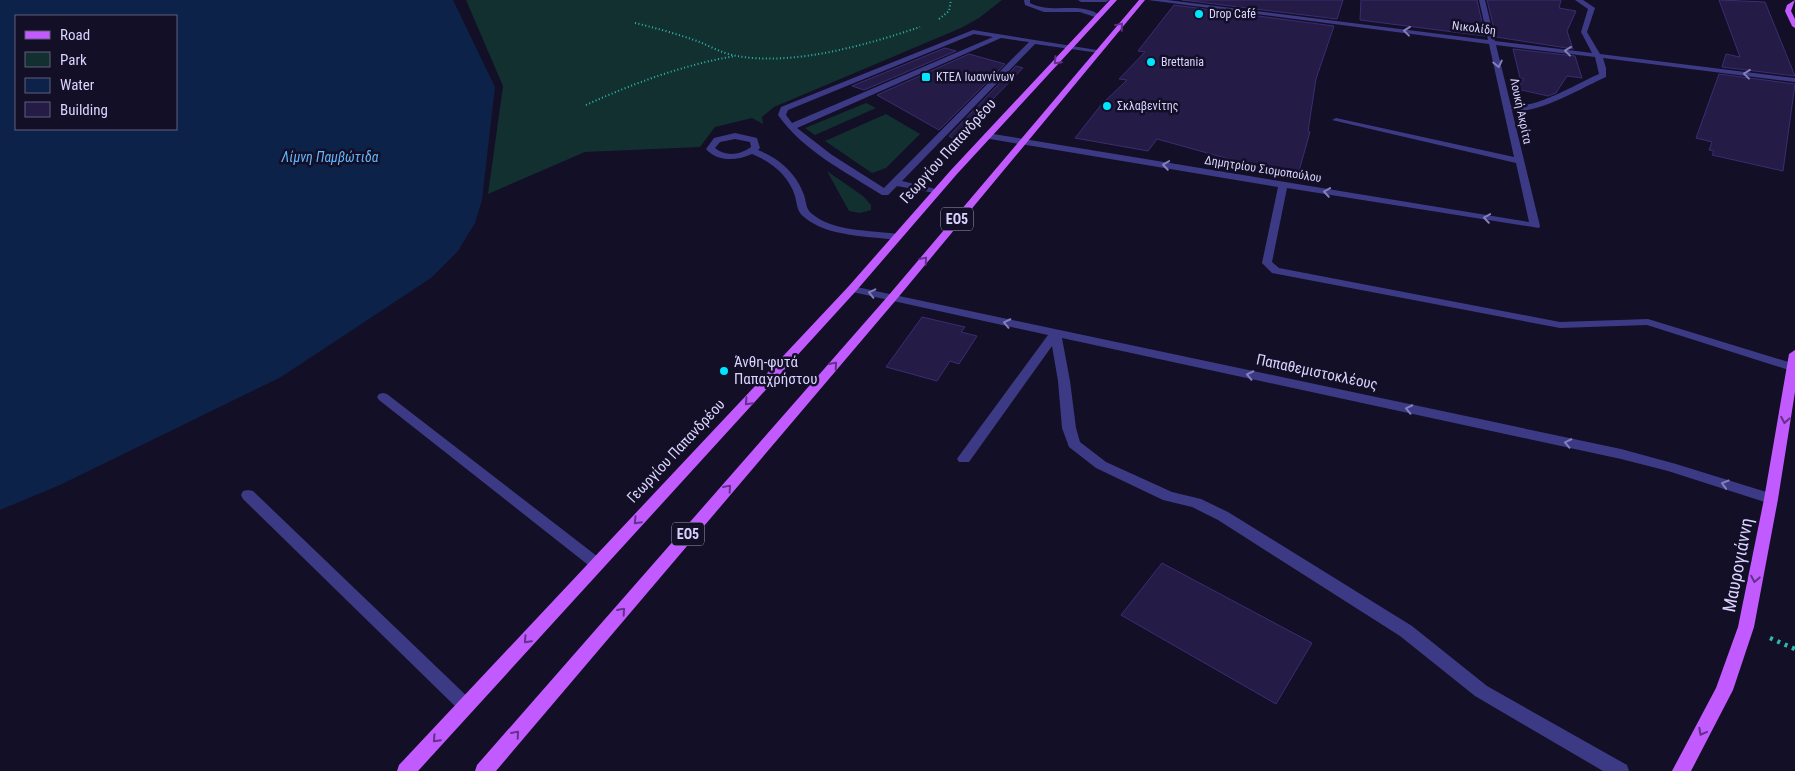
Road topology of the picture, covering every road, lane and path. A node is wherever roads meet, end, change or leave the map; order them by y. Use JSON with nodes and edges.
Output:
{"nodes":[{"id":1,"x":951,"y":0,"type":"edge"},
{"id":2,"x":1027,"y":0,"type":"edge"},
{"id":3,"x":1081,"y":0,"type":"edge"},
{"id":4,"x":1106,"y":0,"type":"edge"},
{"id":5,"x":1114,"y":0,"type":"edge"},
{"id":6,"x":1142,"y":0,"type":"edge"},
{"id":7,"x":1151,"y":0,"type":"edge"},
{"id":8,"x":1482,"y":0,"type":"edge"},
{"id":9,"x":1578,"y":0,"type":"edge"},
{"id":10,"x":1794,"y":2,"type":"edge"},
{"id":11,"x":1098,"y":16,"type":"junction"},
{"id":12,"x":935,"y":22,"type":"dead end"},
{"id":13,"x":635,"y":23,"type":"dead end"},
{"id":14,"x":927,"y":24,"type":"dead end"},
{"id":15,"x":1795,"y":26,"type":"edge"},
{"id":16,"x":1002,"y":36,"type":"junction"},
{"id":17,"x":1034,"y":42,"type":"junction"},
{"id":18,"x":1493,"y":42,"type":"junction"},
{"id":19,"x":1070,"y":47,"type":"junction"},
{"id":20,"x":1098,"y":51,"type":"junction"},
{"id":21,"x":1597,"y":55,"type":"junction"},
{"id":22,"x":736,"y":56,"type":"junction"},
{"id":23,"x":1795,"y":80,"type":"edge"},
{"id":24,"x":586,"y":105,"type":"dead end"},
{"id":25,"x":1507,"y":108,"type":"junction"},
{"id":26,"x":1336,"y":120,"type":"dead end"},
{"id":27,"x":791,"y":127,"type":"junction"},
{"id":28,"x":987,"y":136,"type":"junction"},
{"id":29,"x":1023,"y":141,"type":"junction"},
{"id":30,"x":752,"y":151,"type":"junction"},
{"id":31,"x":1519,"y":161,"type":"junction"},
{"id":32,"x":894,"y":182,"type":"junction"},
{"id":33,"x":1283,"y":185,"type":"junction"},
{"id":34,"x":937,"y":192,"type":"junction"},
{"id":35,"x":1535,"y":226,"type":"joint"},
{"id":36,"x":897,"y":237,"type":"junction"},
{"id":37,"x":852,"y":289,"type":"junction"},
{"id":38,"x":892,"y":298,"type":"junction"},
{"id":39,"x":1055,"y":333,"type":"junction"},
{"id":40,"x":1794,"y":361,"type":"edge"},
{"id":41,"x":383,"y":398,"type":"dead end"},
{"id":42,"x":964,"y":459,"type":"dead end"},
{"id":43,"x":248,"y":495,"type":"dead end"},
{"id":44,"x":1771,"y":499,"type":"junction"},
{"id":45,"x":597,"y":564,"type":"junction"},
{"id":46,"x":466,"y":706,"type":"junction"},
{"id":47,"x":406,"y":771,"type":"edge"},
{"id":48,"x":484,"y":771,"type":"edge"},
{"id":49,"x":1620,"y":771,"type":"edge"},
{"id":50,"x":1681,"y":771,"type":"edge"}],
"edges":[{"from":1,"to":12,"type":"path"},
{"from":2,"to":11,"type":"street"},
{"from":3,"to":4,"type":"street"},
{"from":5,"to":11,"type":"main road","name":"Γεωργίου Παπανδρέου","number":"ΕΟ5"},
{"from":20,"to":6,"type":"main road","number":"ΕΟ5","one_way":true},
{"from":18,"to":7,"type":"street","name":"Νικολίδη","one_way":true},
{"from":8,"to":18,"type":"street","name":"Λουκή Ακρίτα"},
{"from":9,"to":21,"type":"street"},
{"from":10,"to":15,"type":"main road"},
{"from":11,"to":19,"type":"main road","name":"Γεωργίου Παπανδρέου","number":"ΕΟ5"},
{"from":13,"to":22,"type":"path"},
{"from":14,"to":22,"type":"path"},
{"from":16,"to":17,"type":"street"},
{"from":16,"to":27,"type":"street"},
{"from":16,"to":27,"type":"street"},
{"from":17,"to":19,"type":"street"},
{"from":17,"to":32,"type":"street"},
{"from":21,"to":18,"type":"street","name":"Νικολίδη","one_way":true},
{"from":18,"to":25,"type":"street","name":"Λουκή Ακρίτα","one_way":true},
{"from":19,"to":20,"type":"street"},
{"from":19,"to":28,"type":"main road","name":"Γεωργίου Παπανδρέου","number":"ΕΟ5","one_way":true},
{"from":20,"to":29,"type":"main road","number":"ΕΟ5"},
{"from":23,"to":21,"type":"street","name":"Νικολίδη","one_way":true},
{"from":21,"to":25,"type":"street"},
{"from":22,"to":24,"type":"path"},
{"from":25,"to":31,"type":"street","name":"Λουκή Ακρίτα"},
{"from":26,"to":31,"type":"street"},
{"from":27,"to":32,"type":"street"},
{"from":28,"to":29,"type":"street","name":"Δημητρίου Σιομοπούλου"},
{"from":28,"to":34,"type":"main road","name":"Γεωργίου Παπανδρέου","number":"ΕΟ5"},
{"from":33,"to":29,"type":"street","name":"Δημητρίου Σιομοπούλου","one_way":true},
{"from":38,"to":29,"type":"main road","number":"ΕΟ5","one_way":true},
{"from":30,"to":30,"type":"street"},
{"from":30,"to":36,"type":"street"},
{"from":31,"to":35,"type":"street","name":"Λουκή Ακρίτα"},
{"from":32,"to":34,"type":"street"},
{"from":35,"to":33,"type":"street","name":"Δημητρίου Σιομοπούλου","one_way":true},
{"from":33,"to":40,"type":"street"},
{"from":34,"to":36,"type":"main road","name":"Γεωργίου Παπανδρέου","number":"ΕΟ5"},
{"from":36,"to":37,"type":"main road","name":"Γεωργίου Παπανδρέου","number":"ΕΟ5"},
{"from":38,"to":37,"type":"street","name":"Παπαθεμιστοκλέους","one_way":true},
{"from":37,"to":45,"type":"main road","name":"Γεωργίου Παπανδρέου","number":"ΕΟ5","one_way":true},
{"from":39,"to":38,"type":"street","name":"Παπαθεμιστοκλέους","one_way":true},
{"from":48,"to":38,"type":"main road","number":"ΕΟ5","one_way":true},
{"from":39,"to":42,"type":"street"},
{"from":44,"to":39,"type":"street","name":"Παπαθεμιστοκλέους","one_way":true},
{"from":39,"to":49,"type":"street"},
{"from":40,"to":44,"type":"main road","name":"Μαυρογιάννη","one_way":true},
{"from":41,"to":45,"type":"street"},
{"from":43,"to":46,"type":"street"},
{"from":44,"to":50,"type":"main road","name":"Μαυρογιάννη","one_way":true},
{"from":45,"to":46,"type":"main road","name":"Γεωργίου Παπανδρέου","number":"ΕΟ5","one_way":true},
{"from":46,"to":47,"type":"main road","name":"Γεωργίου Παπανδρέου","number":"ΕΟ5","one_way":true}]}
